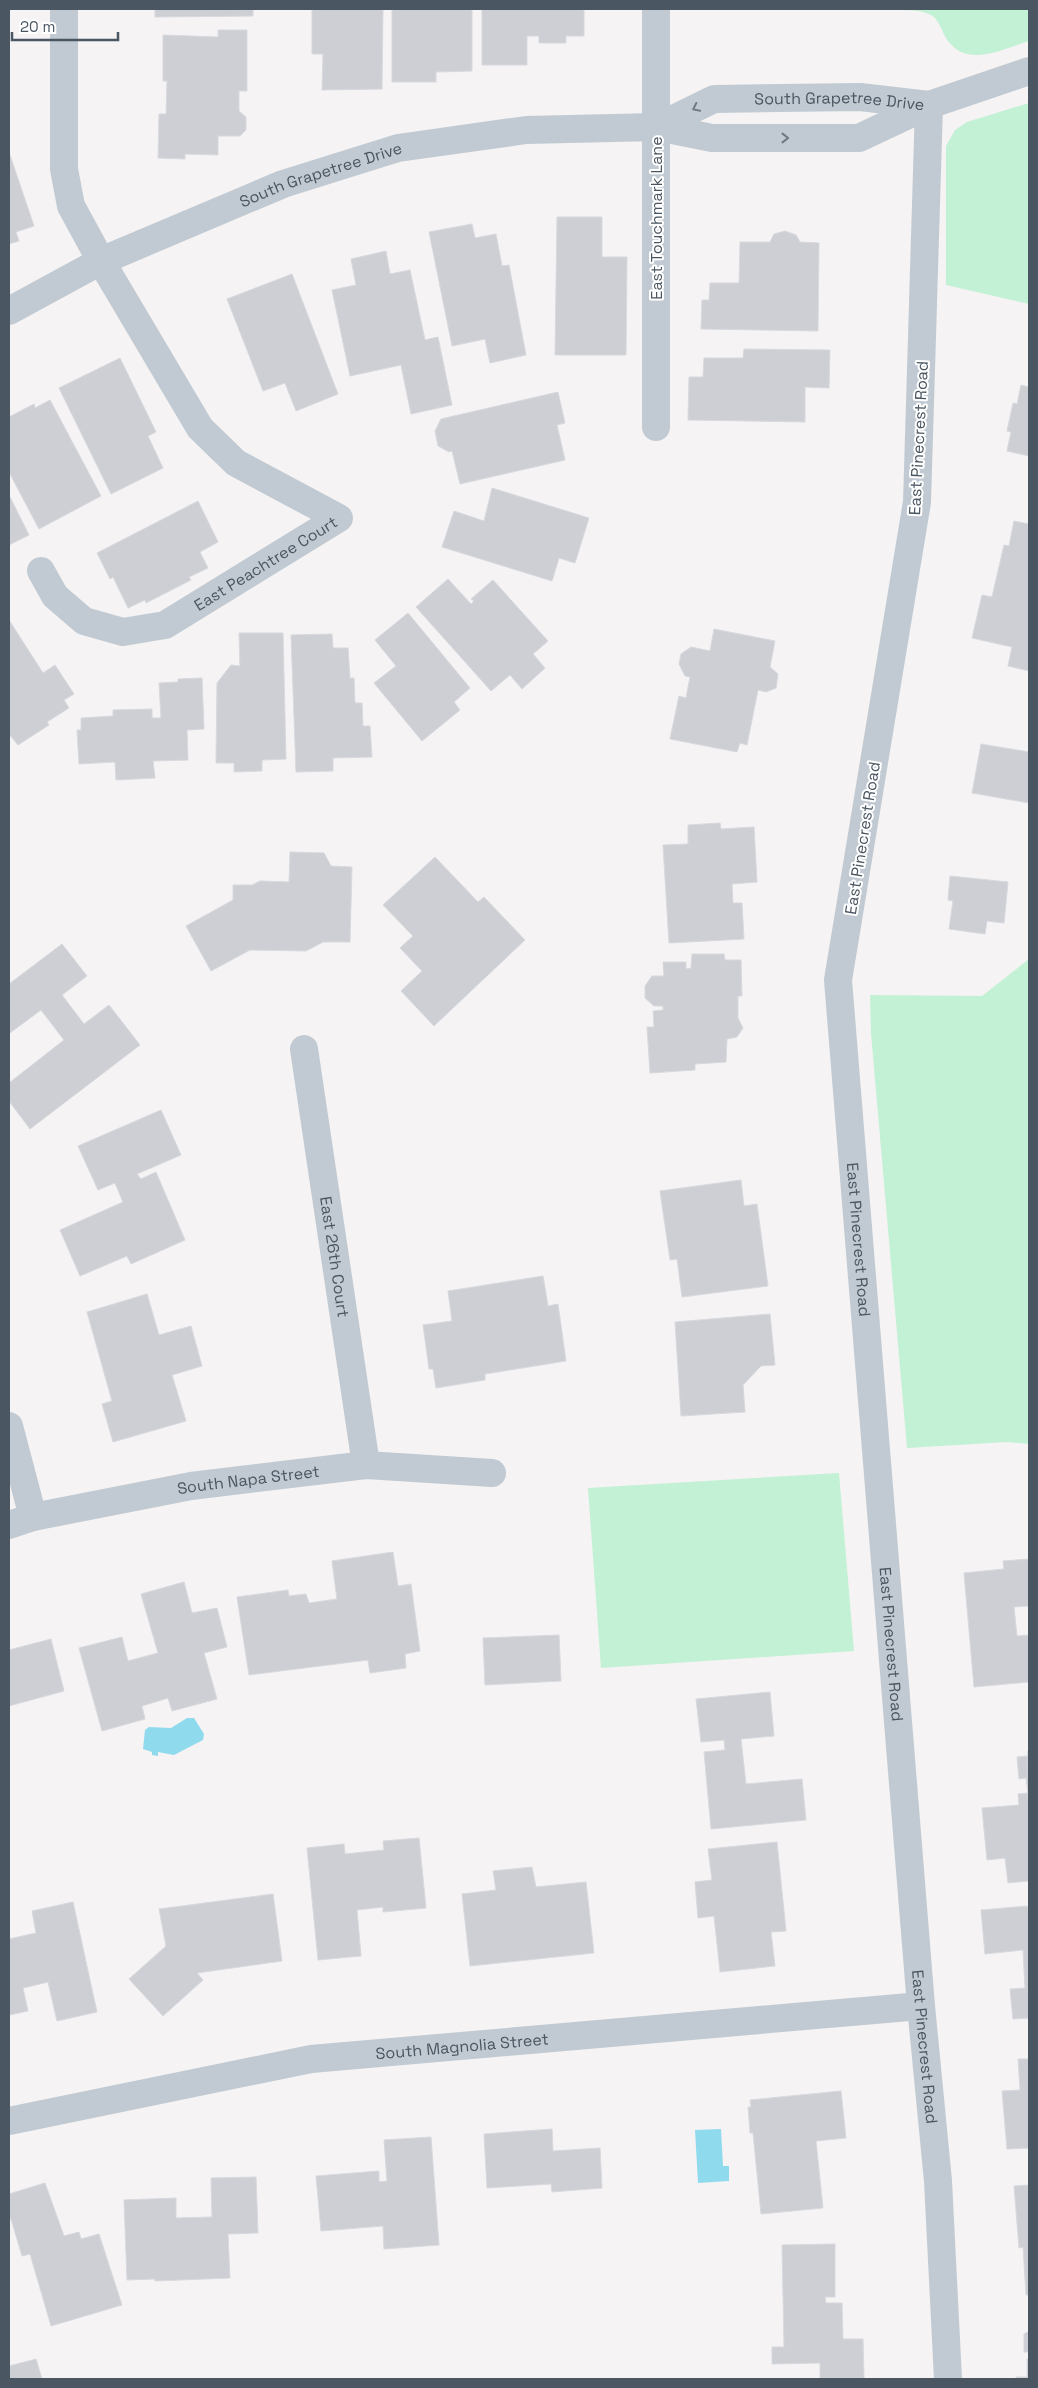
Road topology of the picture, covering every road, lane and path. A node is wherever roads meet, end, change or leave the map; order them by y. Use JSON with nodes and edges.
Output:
{"nodes":[{"id":1,"x":64,"y":9,"type":"edge"},
{"id":2,"x":656,"y":9,"type":"edge"},
{"id":3,"x":1029,"y":71,"type":"edge"},
{"id":4,"x":929,"y":105,"type":"junction"},
{"id":5,"x":657,"y":127,"type":"junction"},
{"id":6,"x":101,"y":261,"type":"junction"},
{"id":7,"x":9,"y":311,"type":"edge"},
{"id":8,"x":656,"y":427,"type":"dead end"},
{"id":9,"x":41,"y":571,"type":"dead end"},
{"id":10,"x":304,"y":1049,"type":"dead end"},
{"id":11,"x":9,"y":1426,"type":"edge"},
{"id":12,"x":366,"y":1465,"type":"junction"},
{"id":13,"x":492,"y":1473,"type":"dead end"},
{"id":14,"x":21,"y":1521,"type":"edge"},
{"id":15,"x":921,"y":2006,"type":"junction"},
{"id":16,"x":9,"y":2120,"type":"edge"},
{"id":17,"x":948,"y":2379,"type":"edge"}],
"edges":[{"from":1,"to":6,"type":"street"},
{"from":2,"to":5,"type":"street","name":"East Touchmark Lane"},
{"from":3,"to":4,"type":"street"},
{"from":4,"to":5,"type":"street","name":"South Grapetree Drive","one_way":true},
{"from":5,"to":4,"type":"street","name":"South Grapetree Drive","one_way":true},
{"from":4,"to":15,"type":"street","name":"East Pinecrest Road"},
{"from":5,"to":6,"type":"street","name":"South Grapetree Drive"},
{"from":5,"to":8,"type":"street","name":"East Touchmark Lane"},
{"from":6,"to":7,"type":"street","name":"South Grapetree Drive"},
{"from":6,"to":9,"type":"street","name":"East Peachtree Court"},
{"from":10,"to":12,"type":"street","name":"East 26th Court"},
{"from":11,"to":14,"type":"street"},
{"from":12,"to":13,"type":"street","name":"South Napa Street"},
{"from":12,"to":14,"type":"street","name":"South Napa Street"},
{"from":15,"to":16,"type":"street","name":"South Magnolia Street"},
{"from":15,"to":17,"type":"street","name":"East Pinecrest Road"}]}
